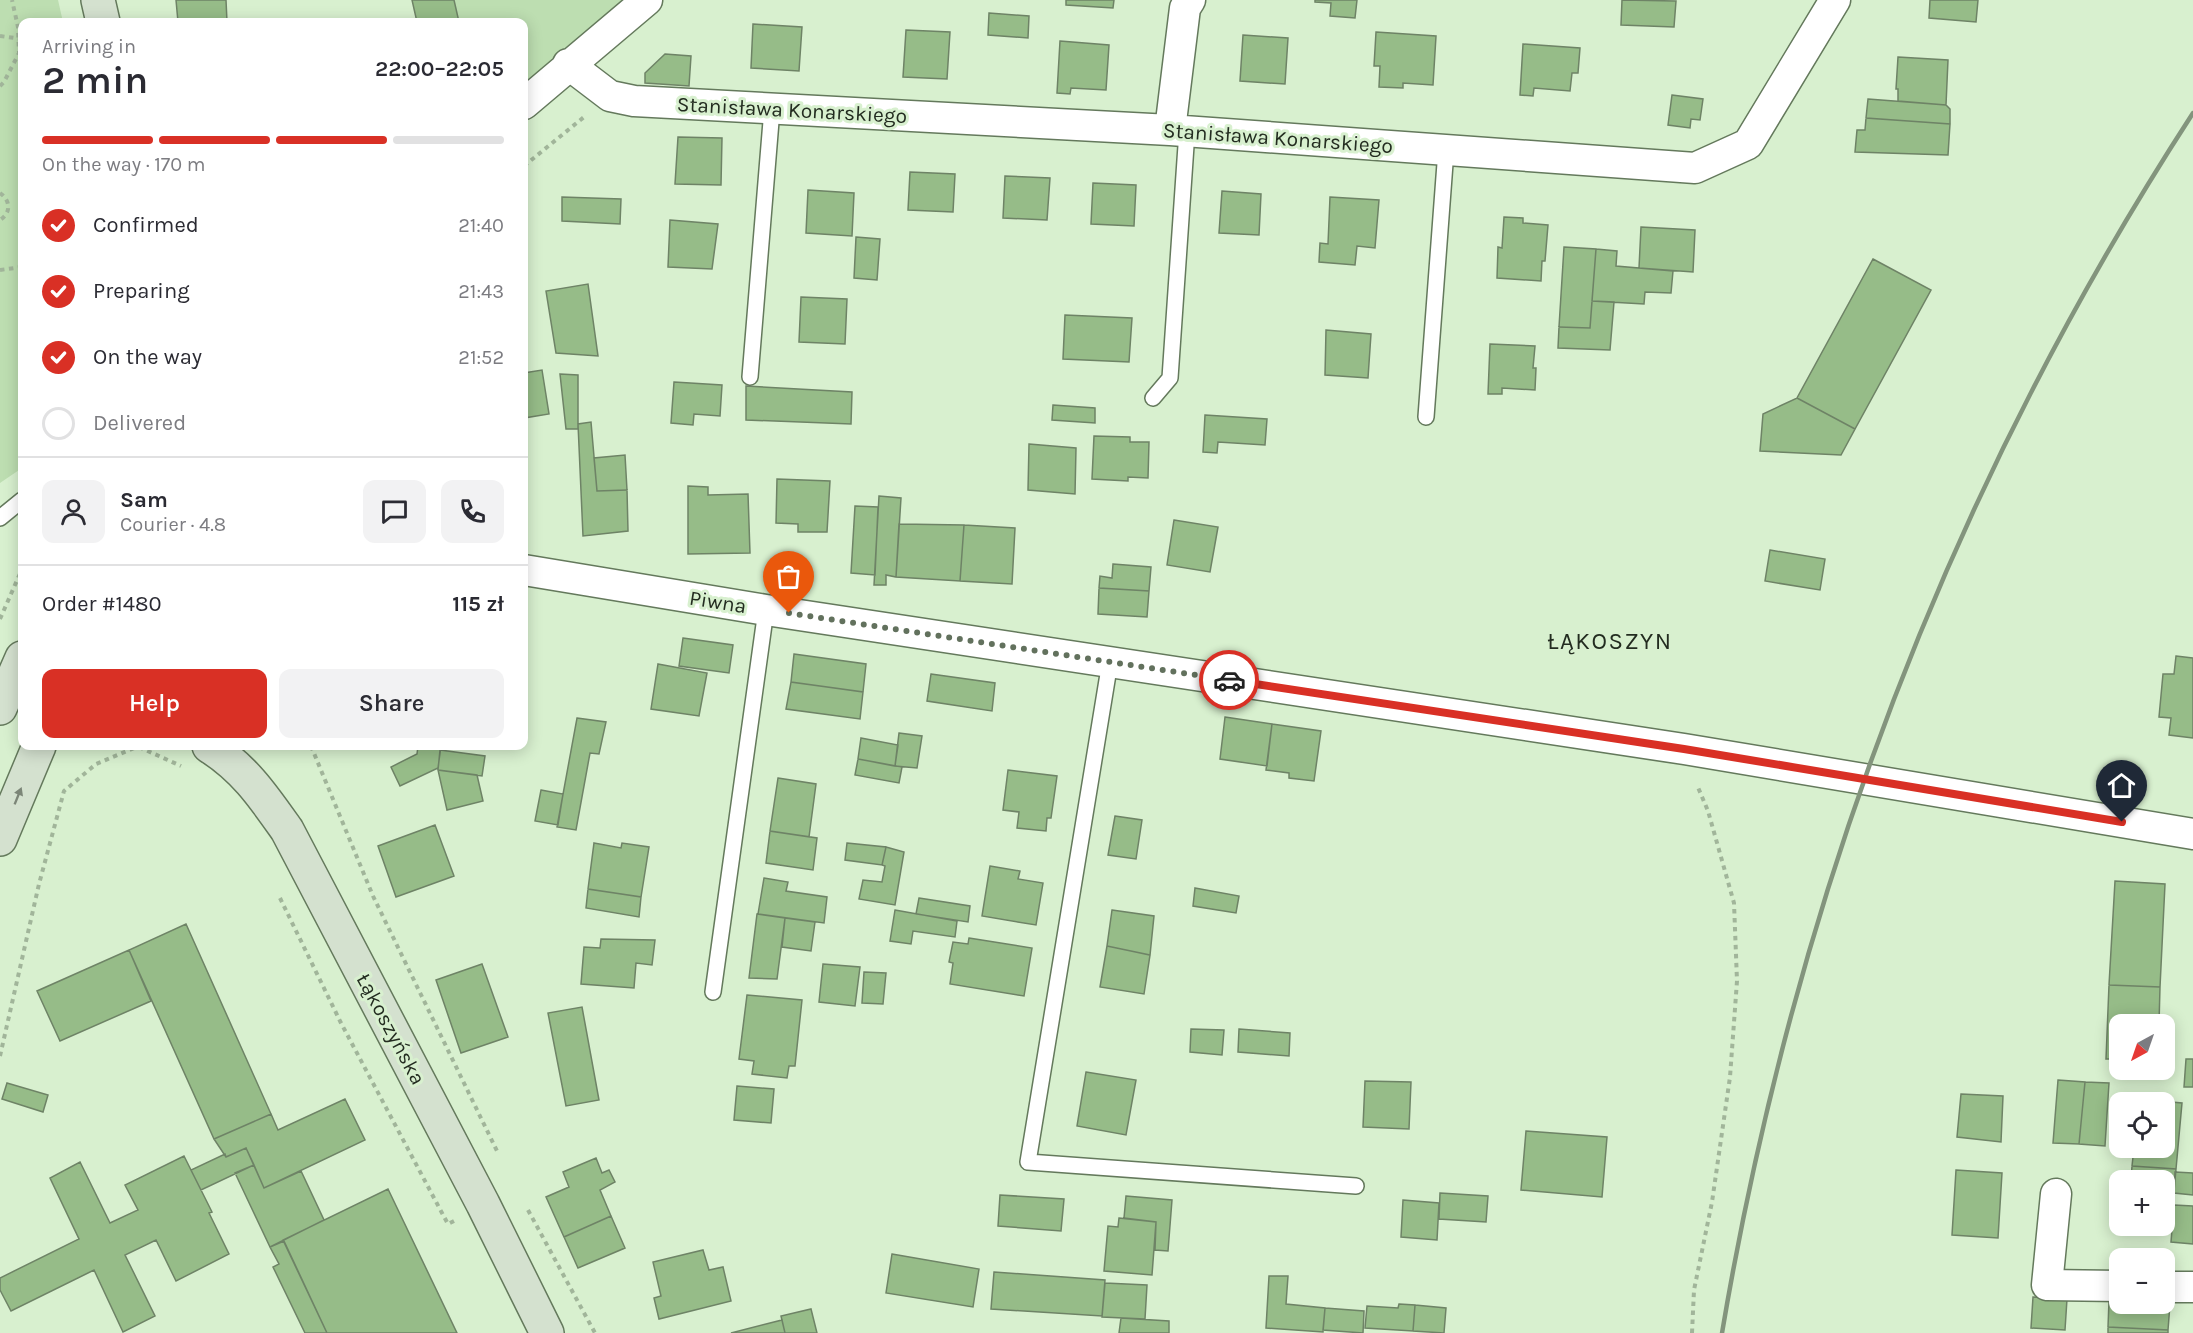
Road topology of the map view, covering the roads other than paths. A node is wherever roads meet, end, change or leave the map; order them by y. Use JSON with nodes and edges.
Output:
{"nodes":[{"id":1,"x":98,"y":0,"type":"edge"},
{"id":2,"x":647,"y":0,"type":"edge"},
{"id":3,"x":1190,"y":0,"type":"edge"},
{"id":4,"x":1835,"y":0,"type":"edge"},
{"id":5,"x":101,"y":18,"type":"edge"},
{"id":6,"x":568,"y":64,"type":"junction"},
{"id":7,"x":528,"y":100,"type":"edge"},
{"id":8,"x":772,"y":108,"type":"junction"},
{"id":9,"x":1179,"y":131,"type":"junction"},
{"id":10,"x":1446,"y":150,"type":"junction"},
{"id":11,"x":750,"y":377,"type":"dead end"},
{"id":12,"x":1153,"y":398,"type":"dead end"},
{"id":13,"x":1426,"y":417,"type":"dead end"},
{"id":14,"x":18,"y":503,"type":"edge"},
{"id":15,"x":0,"y":518,"type":"edge"},
{"id":16,"x":528,"y":571,"type":"edge"},
{"id":17,"x":766,"y":610,"type":"junction"},
{"id":18,"x":1110,"y":663,"type":"junction"},
{"id":19,"x":18,"y":669,"type":"edge"},
{"id":20,"x":0,"y":708,"type":"edge"},
{"id":21,"x":37,"y":750,"type":"edge"},
{"id":22,"x":223,"y":750,"type":"edge"},
{"id":23,"x":2193,"y":834,"type":"edge"},
{"id":24,"x":0,"y":839,"type":"edge"},
{"id":25,"x":713,"y":992,"type":"dead end"},
{"id":26,"x":1356,"y":1186,"type":"dead end"},
{"id":27,"x":2056,"y":1194,"type":"dead end"},
{"id":28,"x":2109,"y":1286,"type":"edge"},
{"id":29,"x":2175,"y":1287,"type":"edge"},
{"id":30,"x":2193,"y":1287,"type":"edge"},
{"id":31,"x":547,"y":1333,"type":"edge"}],
"edges":[{"from":1,"to":5,"type":"street"},
{"from":2,"to":6,"type":"street"},
{"from":3,"to":9,"type":"street"},
{"from":4,"to":10,"type":"street","name":"Stanisława Konarskiego"},
{"from":6,"to":7,"type":"street"},
{"from":6,"to":8,"type":"street","name":"Stanisława Konarskiego"},
{"from":8,"to":9,"type":"street","name":"Stanisława Konarskiego"},
{"from":8,"to":11,"type":"lane"},
{"from":9,"to":10,"type":"street","name":"Stanisława Konarskiego"},
{"from":9,"to":12,"type":"lane"},
{"from":10,"to":13,"type":"lane"},
{"from":14,"to":15,"type":"lane"},
{"from":16,"to":17,"type":"street","name":"Piwna"},
{"from":17,"to":18,"type":"street","name":"Piwna"},
{"from":17,"to":25,"type":"lane"},
{"from":18,"to":23,"type":"street","name":"Piwna"},
{"from":18,"to":26,"type":"lane"},
{"from":19,"to":20,"type":"street"},
{"from":24,"to":21,"type":"street","one_way":true},
{"from":22,"to":31,"type":"street","name":"Łąkoszyńska"},
{"from":27,"to":28,"type":"street"},
{"from":29,"to":30,"type":"street"}]}
